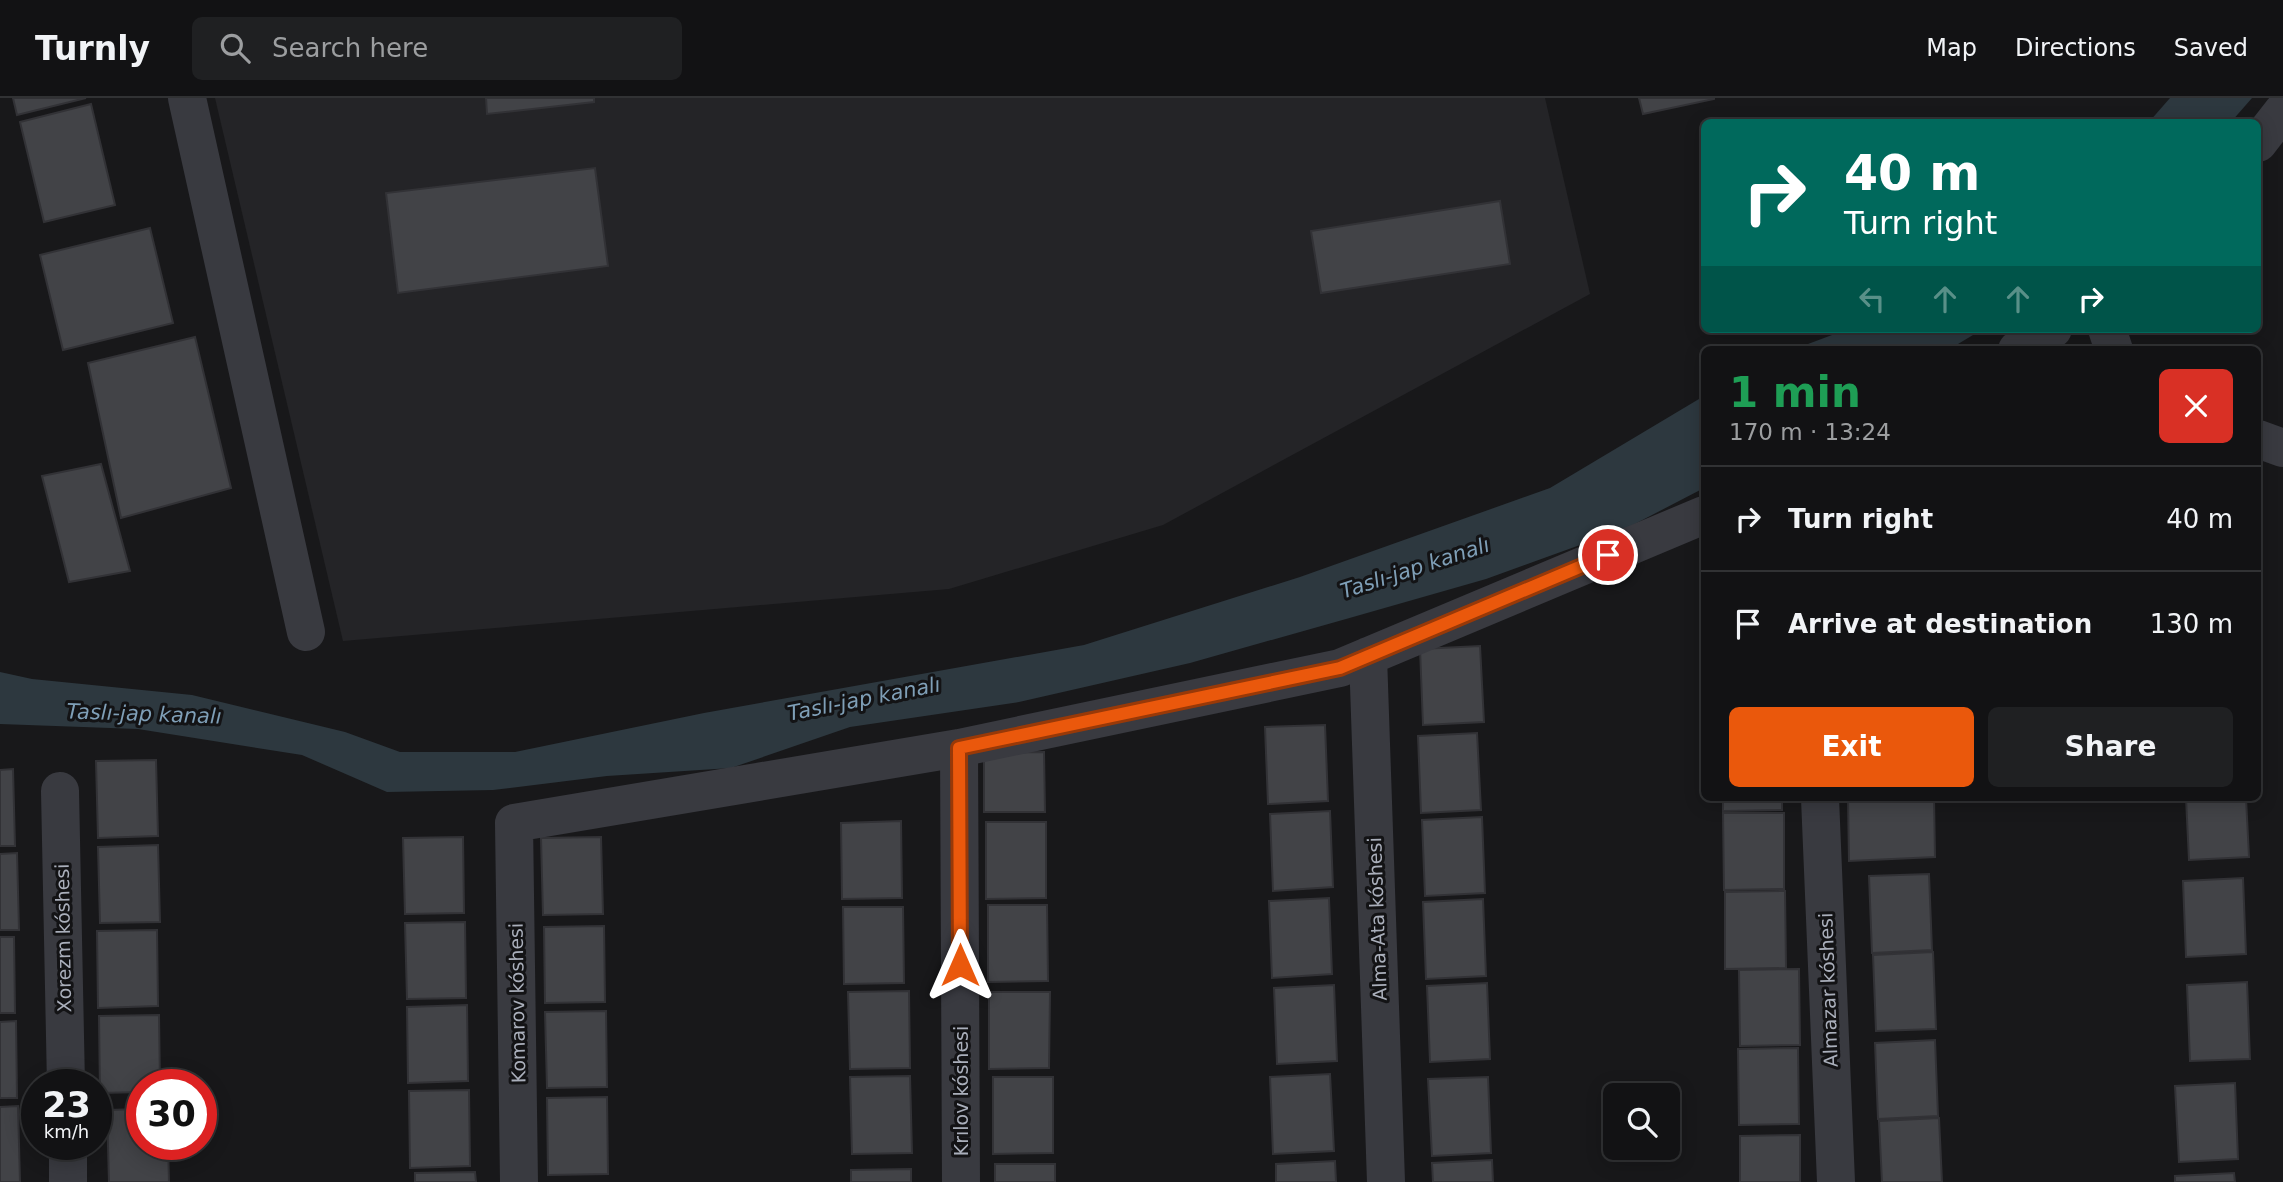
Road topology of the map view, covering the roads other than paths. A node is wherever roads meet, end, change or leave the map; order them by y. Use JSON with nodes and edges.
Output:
{"nodes":[{"id":1,"x":187,"y":98,"type":"edge"},
{"id":2,"x":2283,"y":111,"type":"edge"},
{"id":3,"x":2283,"y":132,"type":"edge"},
{"id":4,"x":2261,"y":139,"type":"edge"},
{"id":5,"x":2261,"y":149,"type":"edge"},
{"id":6,"x":2046,"y":333,"type":"edge"},
{"id":7,"x":2024,"y":346,"type":"edge"},
{"id":8,"x":2261,"y":440,"type":"edge"},
{"id":9,"x":2283,"y":448,"type":"edge"},
{"id":10,"x":1701,"y":516,"type":"edge"},
{"id":11,"x":306,"y":632,"type":"dead end"},
{"id":12,"x":1368,"y":656,"type":"junction"},
{"id":13,"x":959,"y":748,"type":"junction"},
{"id":14,"x":60,"y":791,"type":"dead end"},
{"id":15,"x":1820,"y":801,"type":"edge"},
{"id":16,"x":66,"y":1069,"type":"edge"},
{"id":17,"x":68,"y":1160,"type":"edge"},
{"id":18,"x":68,"y":1182,"type":"edge"},
{"id":19,"x":519,"y":1182,"type":"edge"},
{"id":20,"x":961,"y":1182,"type":"edge"},
{"id":21,"x":1386,"y":1182,"type":"edge"},
{"id":22,"x":1836,"y":1182,"type":"edge"}],
"edges":[{"from":1,"to":11,"type":"street"},
{"from":2,"to":4,"type":"street"},
{"from":3,"to":5,"type":"street"},
{"from":6,"to":7,"type":"street"},
{"from":8,"to":9,"type":"street"},
{"from":10,"to":12,"type":"street"},
{"from":12,"to":13,"type":"street"},
{"from":12,"to":21,"type":"street","name":"Alma-Ata kóshesi"},
{"from":13,"to":19,"type":"street","name":"Komarov kóshesi"},
{"from":13,"to":20,"type":"street","name":"Krılov kóshesi"},
{"from":14,"to":16,"type":"street","name":"Xorezm kóshesi"},
{"from":15,"to":22,"type":"street","name":"Almazar kóshesi"},
{"from":17,"to":18,"type":"street"}]}
